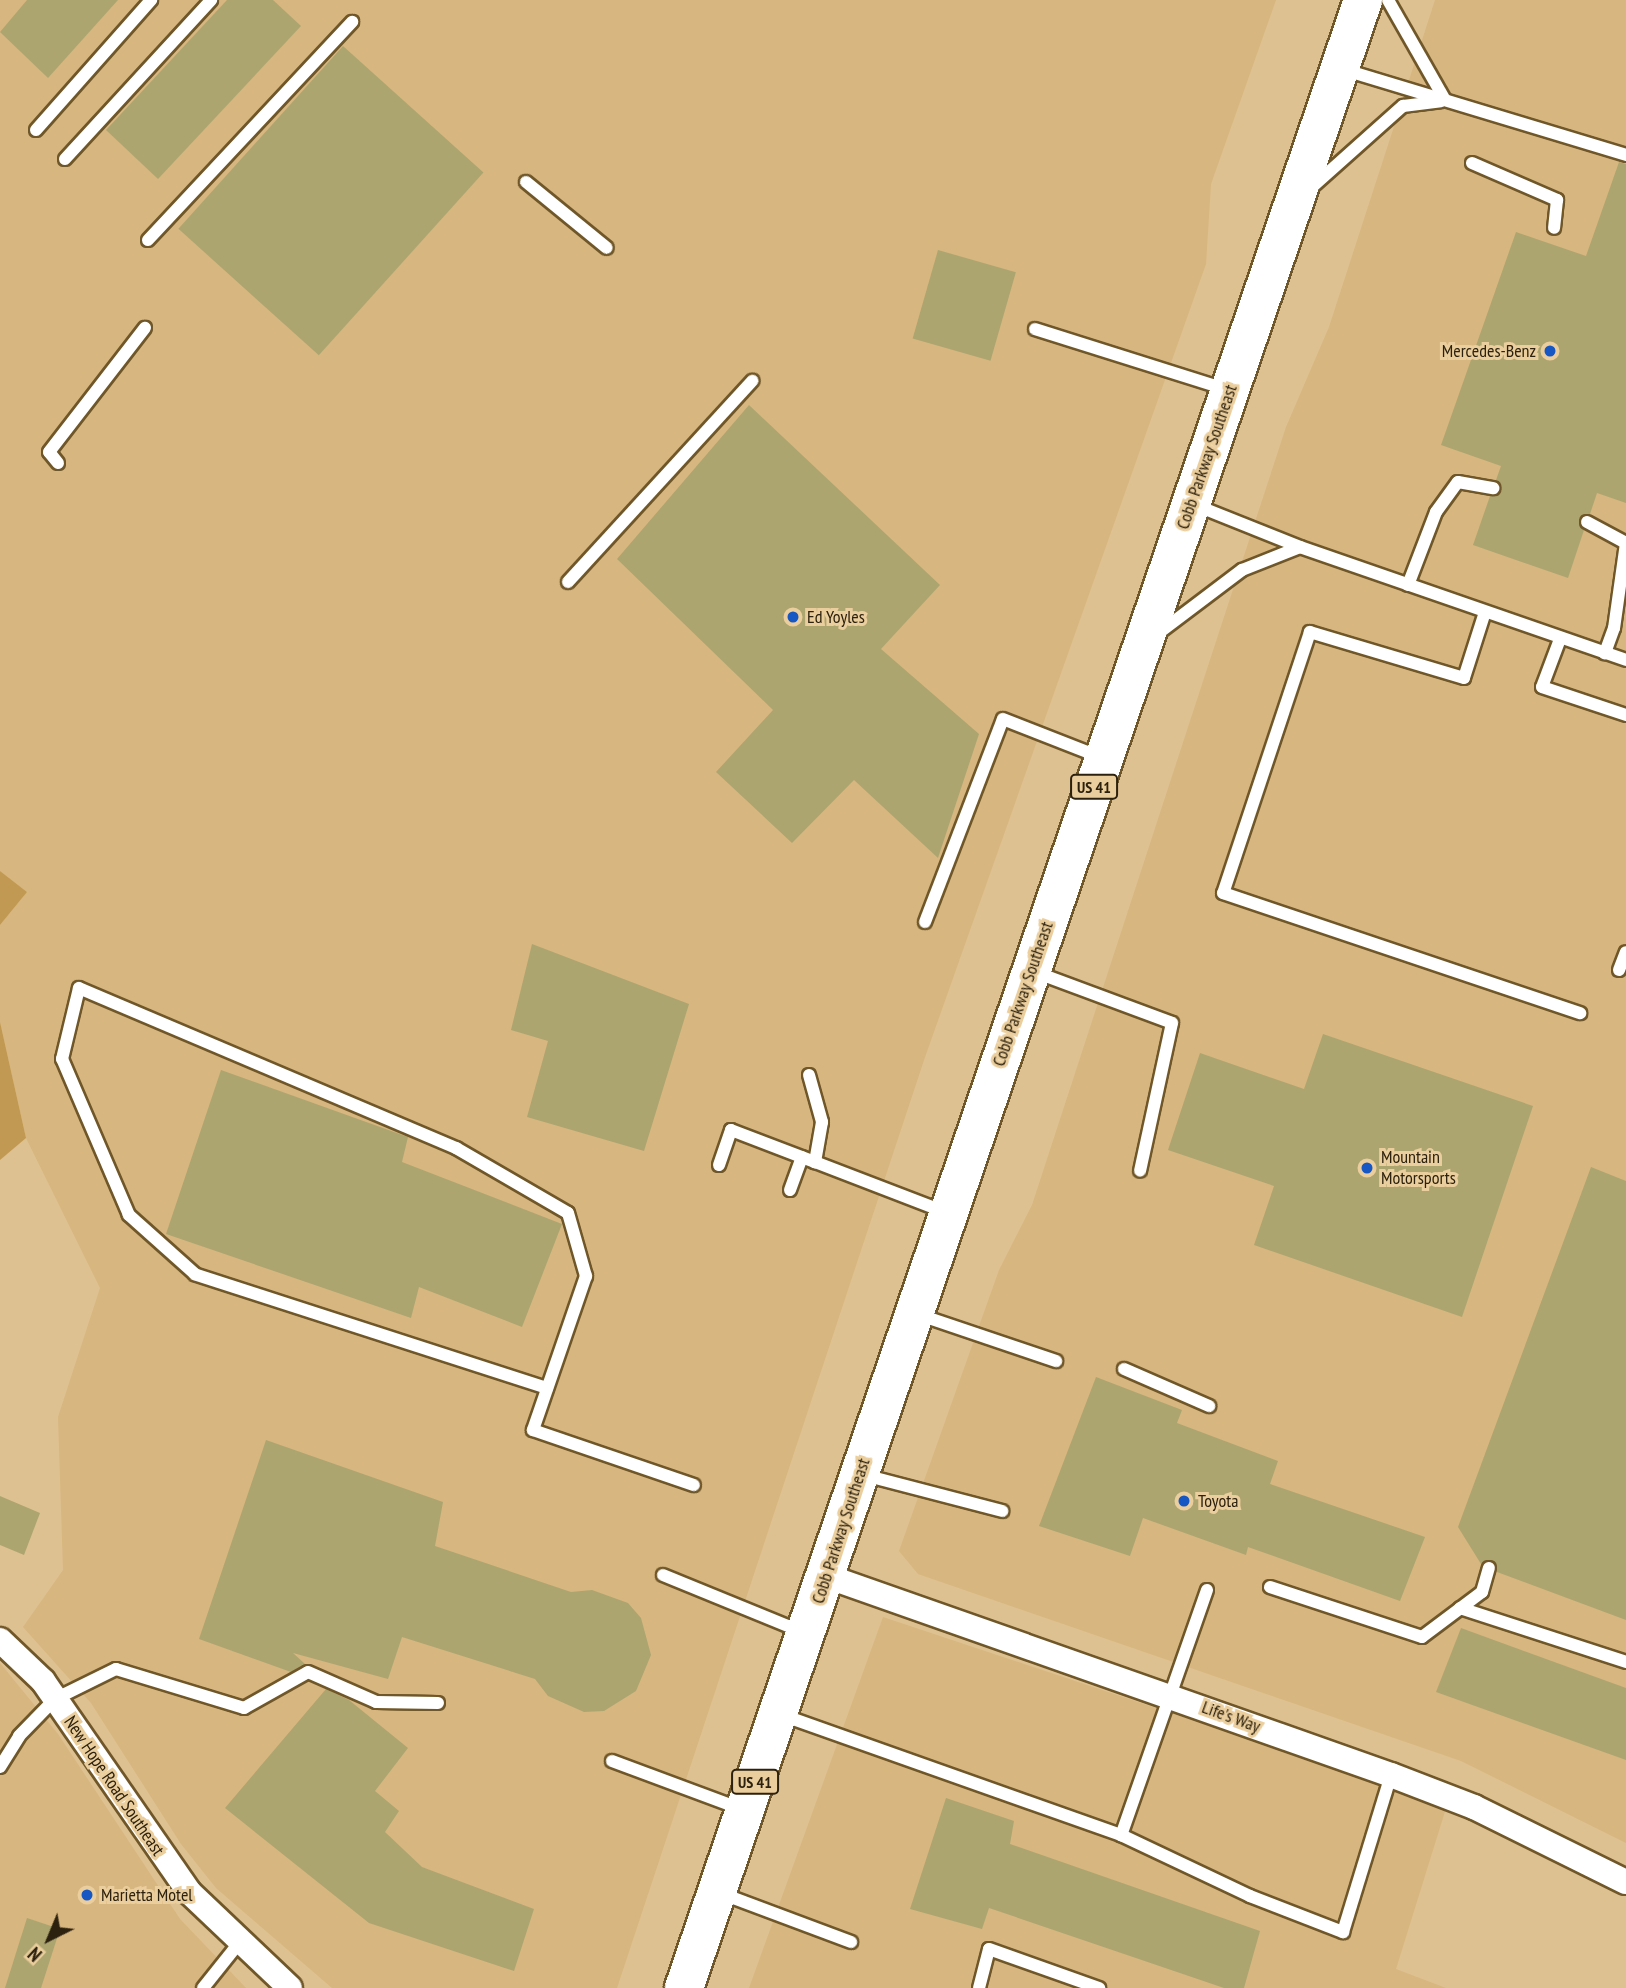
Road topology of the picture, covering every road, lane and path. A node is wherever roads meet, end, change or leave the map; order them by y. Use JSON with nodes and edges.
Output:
{"nodes":[{"id":1,"x":151,"y":0,"type":"edge"},
{"id":2,"x":211,"y":0,"type":"edge"},
{"id":3,"x":1363,"y":0,"type":"edge"},
{"id":4,"x":1388,"y":0,"type":"edge"},
{"id":5,"x":352,"y":22,"type":"dead end"},
{"id":6,"x":1340,"y":69,"type":"junction"},
{"id":7,"x":1445,"y":100,"type":"junction"},
{"id":8,"x":36,"y":130,"type":"dead end"},
{"id":9,"x":1626,"y":155,"type":"edge"},
{"id":10,"x":65,"y":159,"type":"dead end"},
{"id":11,"x":1472,"y":163,"type":"dead end"},
{"id":12,"x":526,"y":182,"type":"dead end"},
{"id":13,"x":1294,"y":202,"type":"junction"},
{"id":14,"x":1554,"y":228,"type":"dead end"},
{"id":15,"x":148,"y":240,"type":"dead end"},
{"id":16,"x":607,"y":248,"type":"dead end"},
{"id":17,"x":145,"y":328,"type":"dead end"},
{"id":18,"x":1035,"y":329,"type":"dead end"},
{"id":19,"x":752,"y":381,"type":"dead end"},
{"id":20,"x":1229,"y":390,"type":"junction"},
{"id":21,"x":58,"y":463,"type":"dead end"},
{"id":22,"x":1493,"y":488,"type":"dead end"},
{"id":23,"x":1192,"y":503,"type":"junction"},
{"id":24,"x":1587,"y":522,"type":"dead end"},
{"id":25,"x":1300,"y":547,"type":"junction"},
{"id":26,"x":568,"y":582,"type":"dead end"},
{"id":27,"x":1408,"y":585,"type":"junction"},
{"id":28,"x":1485,"y":612,"type":"junction"},
{"id":29,"x":1560,"y":639,"type":"junction"},
{"id":30,"x":1141,"y":648,"type":"junction"},
{"id":31,"x":1605,"y":653,"type":"junction"},
{"id":32,"x":1626,"y":660,"type":"edge"},
{"id":33,"x":1626,"y":715,"type":"edge"},
{"id":34,"x":1104,"y":758,"type":"junction"},
{"id":35,"x":925,"y":922,"type":"dead end"},
{"id":36,"x":1626,"y":951,"type":"edge"},
{"id":37,"x":1031,"y":970,"type":"junction"},
{"id":38,"x":1619,"y":970,"type":"dead end"},
{"id":39,"x":1580,"y":1013,"type":"dead end"},
{"id":40,"x":809,"y":1075,"type":"dead end"},
{"id":41,"x":802,"y":1157,"type":"junction"},
{"id":42,"x":815,"y":1162,"type":"junction"},
{"id":43,"x":719,"y":1165,"type":"dead end"},
{"id":44,"x":1140,"y":1171,"type":"dead end"},
{"id":45,"x":790,"y":1190,"type":"dead end"},
{"id":46,"x":949,"y":1213,"type":"junction"},
{"id":47,"x":915,"y":1313,"type":"junction"},
{"id":48,"x":1056,"y":1361,"type":"dead end"},
{"id":49,"x":1124,"y":1369,"type":"dead end"},
{"id":50,"x":547,"y":1388,"type":"junction"},
{"id":51,"x":1209,"y":1406,"type":"dead end"},
{"id":52,"x":860,"y":1474,"type":"junction"},
{"id":53,"x":694,"y":1485,"type":"dead end"},
{"id":54,"x":1002,"y":1511,"type":"dead end"},
{"id":55,"x":1489,"y":1568,"type":"dead end"},
{"id":56,"x":663,"y":1575,"type":"dead end"},
{"id":57,"x":827,"y":1576,"type":"junction"},
{"id":58,"x":1270,"y":1587,"type":"dead end"},
{"id":59,"x":1207,"y":1590,"type":"dead end"},
{"id":60,"x":1460,"y":1608,"type":"junction"},
{"id":61,"x":807,"y":1634,"type":"junction"},
{"id":62,"x":0,"y":1640,"type":"edge"},
{"id":63,"x":1626,"y":1662,"type":"edge"},
{"id":64,"x":1171,"y":1695,"type":"junction"},
{"id":65,"x":55,"y":1699,"type":"junction"},
{"id":66,"x":438,"y":1703,"type":"dead end"},
{"id":67,"x":778,"y":1714,"type":"junction"},
{"id":68,"x":612,"y":1760,"type":"dead end"},
{"id":69,"x":0,"y":1767,"type":"edge"},
{"id":70,"x":1391,"y":1775,"type":"junction"},
{"id":71,"x":745,"y":1811,"type":"junction"},
{"id":72,"x":1121,"y":1835,"type":"junction"},
{"id":73,"x":1626,"y":1882,"type":"edge"},
{"id":74,"x":717,"y":1892,"type":"junction"},
{"id":75,"x":851,"y":1942,"type":"dead end"},
{"id":76,"x":239,"y":1943,"type":"junction"},
{"id":77,"x":203,"y":1988,"type":"edge"},
{"id":78,"x":290,"y":1988,"type":"edge"},
{"id":79,"x":684,"y":1988,"type":"edge"},
{"id":80,"x":979,"y":1988,"type":"edge"},
{"id":81,"x":1099,"y":1988,"type":"edge"}],
"edges":[{"from":1,"to":8,"type":"lane"},
{"from":2,"to":10,"type":"lane"},
{"from":3,"to":6,"type":"main road","name":"Cobb Parkway Southeast","number":"US 41"},
{"from":4,"to":7,"type":"lane"},
{"from":5,"to":15,"type":"lane"},
{"from":6,"to":7,"type":"lane"},
{"from":6,"to":13,"type":"main road","name":"Cobb Parkway Southeast","number":"US 41"},
{"from":7,"to":9,"type":"lane"},
{"from":7,"to":13,"type":"lane"},
{"from":11,"to":14,"type":"lane"},
{"from":12,"to":16,"type":"lane"},
{"from":13,"to":20,"type":"main road","name":"Cobb Parkway Southeast","number":"US 41"},
{"from":17,"to":21,"type":"lane"},
{"from":18,"to":20,"type":"lane"},
{"from":19,"to":26,"type":"lane"},
{"from":20,"to":23,"type":"main road","name":"Cobb Parkway Southeast","number":"US 41"},
{"from":22,"to":27,"type":"lane"},
{"from":23,"to":25,"type":"lane"},
{"from":23,"to":30,"type":"main road","name":"Cobb Parkway Southeast","number":"US 41"},
{"from":24,"to":31,"type":"lane"},
{"from":25,"to":27,"type":"lane"},
{"from":25,"to":30,"type":"lane"},
{"from":27,"to":28,"type":"lane"},
{"from":28,"to":29,"type":"lane"},
{"from":28,"to":39,"type":"lane"},
{"from":29,"to":31,"type":"lane"},
{"from":29,"to":33,"type":"lane"},
{"from":30,"to":34,"type":"main road","name":"Cobb Parkway Southeast","number":"US 41"},
{"from":31,"to":32,"type":"lane"},
{"from":34,"to":35,"type":"lane"},
{"from":34,"to":37,"type":"main road","name":"Cobb Parkway Southeast","number":"US 41"},
{"from":36,"to":38,"type":"lane"},
{"from":37,"to":44,"type":"lane"},
{"from":37,"to":46,"type":"main road","name":"Cobb Parkway Southeast","number":"US 41"},
{"from":40,"to":42,"type":"lane"},
{"from":41,"to":42,"type":"lane"},
{"from":41,"to":43,"type":"lane"},
{"from":41,"to":45,"type":"lane"},
{"from":42,"to":46,"type":"lane"},
{"from":46,"to":47,"type":"main road","name":"Cobb Parkway Southeast","number":"US 41"},
{"from":47,"to":48,"type":"lane"},
{"from":47,"to":52,"type":"main road","name":"Cobb Parkway Southeast","number":"US 41"},
{"from":49,"to":51,"type":"lane"},
{"from":50,"to":50,"type":"lane"},
{"from":50,"to":53,"type":"lane"},
{"from":52,"to":54,"type":"lane"},
{"from":52,"to":57,"type":"main road","name":"Cobb Parkway Southeast","number":"US 41"},
{"from":55,"to":60,"type":"lane"},
{"from":56,"to":61,"type":"lane"},
{"from":57,"to":61,"type":"main road","name":"Cobb Parkway Southeast","number":"US 41"},
{"from":57,"to":64,"type":"street","name":"Life's Way"},
{"from":58,"to":60,"type":"lane"},
{"from":59,"to":64,"type":"lane"},
{"from":60,"to":63,"type":"lane"},
{"from":61,"to":67,"type":"main road","name":"Cobb Parkway Southeast","number":"US 41"},
{"from":62,"to":65,"type":"street","name":"New Hope Road Southeast"},
{"from":64,"to":70,"type":"street","name":"Life's Way"},
{"from":64,"to":72,"type":"lane"},
{"from":65,"to":66,"type":"lane"},
{"from":65,"to":69,"type":"lane"},
{"from":65,"to":76,"type":"street","name":"New Hope Road Southeast"},
{"from":67,"to":71,"type":"main road","name":"Cobb Parkway Southeast","number":"US 41"},
{"from":67,"to":72,"type":"lane"},
{"from":68,"to":71,"type":"lane"},
{"from":70,"to":72,"type":"lane"},
{"from":70,"to":73,"type":"street","name":"Life's Way"},
{"from":71,"to":74,"type":"main road","name":"Cobb Parkway Southeast","number":"US 41"},
{"from":74,"to":75,"type":"lane"},
{"from":74,"to":79,"type":"main road","name":"Cobb Parkway Southeast","number":"US 41"},
{"from":76,"to":77,"type":"lane"},
{"from":76,"to":78,"type":"street","name":"New Hope Road Southeast"},
{"from":80,"to":81,"type":"lane"}]}
